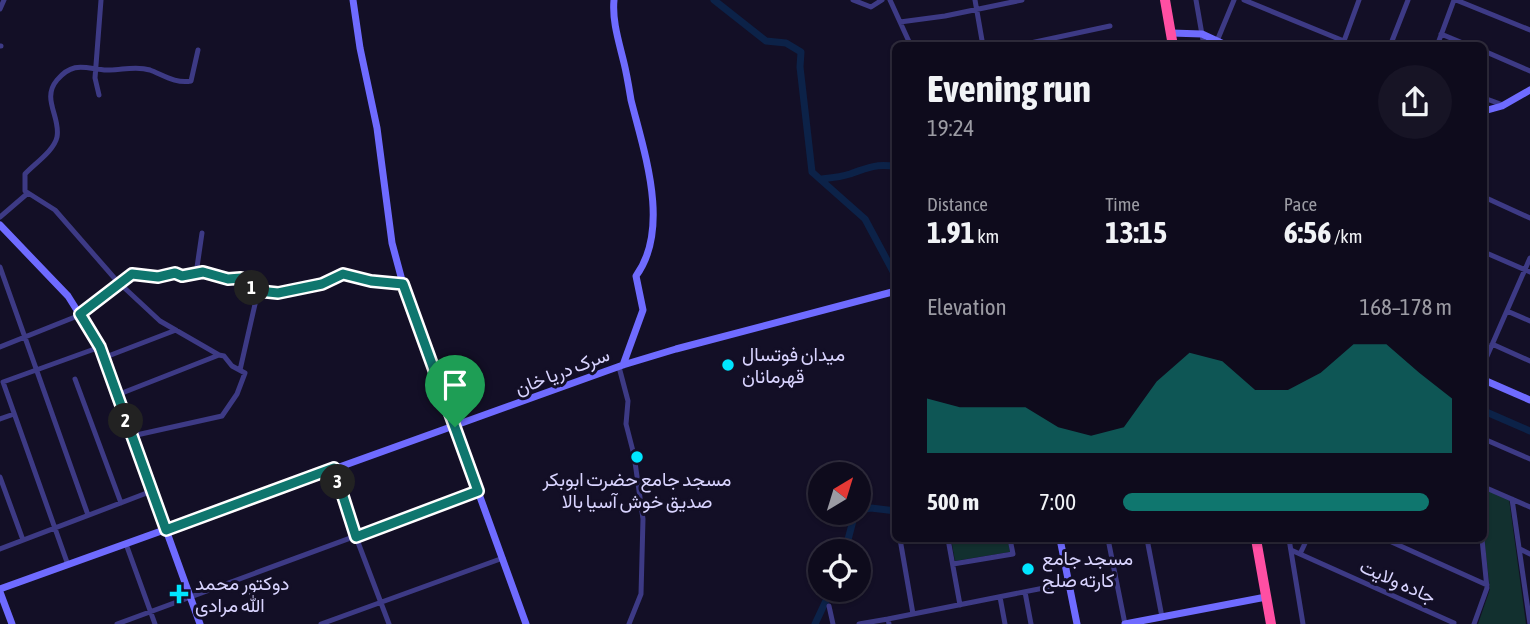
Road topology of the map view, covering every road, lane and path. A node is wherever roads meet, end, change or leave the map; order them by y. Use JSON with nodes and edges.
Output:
{"nodes":[{"id":1,"x":4,"y":0,"type":"edge"},
{"id":2,"x":101,"y":0,"type":"edge"},
{"id":3,"x":353,"y":0,"type":"edge"},
{"id":4,"x":614,"y":0,"type":"edge"},
{"id":5,"x":853,"y":0,"type":"edge"},
{"id":6,"x":882,"y":0,"type":"edge"},
{"id":7,"x":890,"y":0,"type":"edge"},
{"id":8,"x":975,"y":0,"type":"edge"},
{"id":9,"x":1022,"y":0,"type":"edge"},
{"id":10,"x":1165,"y":0,"type":"edge"},
{"id":11,"x":1196,"y":0,"type":"edge"},
{"id":12,"x":1234,"y":0,"type":"edge"},
{"id":13,"x":1244,"y":0,"type":"edge"},
{"id":14,"x":1408,"y":0,"type":"edge"},
{"id":15,"x":1455,"y":0,"type":"edge"},
{"id":16,"x":1357,"y":1,"type":"edge"},
{"id":17,"x":977,"y":8,"type":"junction"},
{"id":18,"x":0,"y":9,"type":"edge"},
{"id":19,"x":900,"y":22,"type":"junction"},
{"id":20,"x":1110,"y":26,"type":"dead end"},
{"id":21,"x":1530,"y":30,"type":"edge"},
{"id":22,"x":1171,"y":33,"type":"junction"},
{"id":23,"x":1202,"y":34,"type":"junction"},
{"id":24,"x":1441,"y":34,"type":"junction"},
{"id":25,"x":1217,"y":41,"type":"joint"},
{"id":26,"x":1344,"y":41,"type":"joint"},
{"id":27,"x":909,"y":42,"type":"edge"},
{"id":28,"x":982,"y":42,"type":"edge"},
{"id":29,"x":1035,"y":42,"type":"edge"},
{"id":30,"x":1172,"y":42,"type":"edge"},
{"id":31,"x":1203,"y":42,"type":"edge"},
{"id":32,"x":1392,"y":42,"type":"edge"},
{"id":33,"x":1438,"y":42,"type":"edge"},
{"id":34,"x":1460,"y":42,"type":"edge"},
{"id":35,"x":198,"y":50,"type":"dead end"},
{"id":36,"x":1487,"y":52,"type":"edge"},
{"id":37,"x":95,"y":68,"type":"junction"},
{"id":38,"x":1530,"y":71,"type":"edge"},
{"id":39,"x":1530,"y":90,"type":"edge"},
{"id":40,"x":99,"y":95,"type":"dead end"},
{"id":41,"x":1487,"y":99,"type":"edge"},
{"id":42,"x":1503,"y":105,"type":"junction"},
{"id":43,"x":1487,"y":110,"type":"edge"},
{"id":44,"x":28,"y":193,"type":"junction"},
{"id":45,"x":1487,"y":198,"type":"edge"},
{"id":46,"x":0,"y":217,"type":"edge"},
{"id":47,"x":1530,"y":218,"type":"edge"},
{"id":48,"x":0,"y":225,"type":"edge"},
{"id":49,"x":202,"y":233,"type":"dead end"},
{"id":50,"x":1487,"y":253,"type":"edge"},
{"id":51,"x":1530,"y":258,"type":"edge"},
{"id":52,"x":0,"y":267,"type":"edge"},
{"id":53,"x":1527,"y":271,"type":"edge"},
{"id":54,"x":196,"y":274,"type":"junction"},
{"id":55,"x":120,"y":282,"type":"junction"},
{"id":56,"x":403,"y":284,"type":"junction"},
{"id":57,"x":258,"y":290,"type":"junction"},
{"id":58,"x":892,"y":292,"type":"edge"},
{"id":59,"x":1507,"y":311,"type":"junction"},
{"id":60,"x":80,"y":314,"type":"junction"},
{"id":61,"x":1530,"y":321,"type":"edge"},
{"id":62,"x":176,"y":330,"type":"junction"},
{"id":63,"x":25,"y":339,"type":"junction"},
{"id":64,"x":1492,"y":344,"type":"junction"},
{"id":65,"x":0,"y":347,"type":"edge"},
{"id":66,"x":100,"y":347,"type":"junction"},
{"id":67,"x":219,"y":355,"type":"junction"},
{"id":68,"x":1487,"y":356,"type":"edge"},
{"id":69,"x":103,"y":358,"type":"junction"},
{"id":70,"x":1530,"y":361,"type":"edge"},
{"id":71,"x":621,"y":366,"type":"junction"},
{"id":72,"x":36,"y":370,"type":"junction"},
{"id":73,"x":240,"y":370,"type":"junction"},
{"id":74,"x":75,"y":379,"type":"dead end"},
{"id":75,"x":1487,"y":381,"type":"edge"},
{"id":76,"x":117,"y":395,"type":"junction"},
{"id":77,"x":1530,"y":400,"type":"edge"},
{"id":78,"x":14,"y":414,"type":"junction"},
{"id":79,"x":0,"y":419,"type":"edge"},
{"id":80,"x":455,"y":427,"type":"junction"},
{"id":81,"x":132,"y":436,"type":"junction"},
{"id":82,"x":1487,"y":440,"type":"edge"},
{"id":83,"x":1530,"y":458,"type":"edge"},
{"id":84,"x":334,"y":468,"type":"junction"},
{"id":85,"x":0,"y":477,"type":"edge"},
{"id":86,"x":1487,"y":488,"type":"edge"},
{"id":87,"x":152,"y":491,"type":"junction"},
{"id":88,"x":478,"y":491,"type":"junction"},
{"id":89,"x":1511,"y":499,"type":"junction"},
{"id":90,"x":121,"y":503,"type":"junction"},
{"id":91,"x":1530,"y":507,"type":"edge"},
{"id":92,"x":88,"y":515,"type":"junction"},
{"id":93,"x":55,"y":528,"type":"junction"},
{"id":94,"x":166,"y":530,"type":"junction"},
{"id":95,"x":356,"y":537,"type":"junction"},
{"id":96,"x":23,"y":540,"type":"junction"},
{"id":97,"x":901,"y":542,"type":"edge"},
{"id":98,"x":949,"y":542,"type":"edge"},
{"id":99,"x":1011,"y":542,"type":"edge"},
{"id":100,"x":1061,"y":542,"type":"edge"},
{"id":101,"x":1109,"y":542,"type":"edge"},
{"id":102,"x":1148,"y":542,"type":"edge"},
{"id":103,"x":1257,"y":542,"type":"edge"},
{"id":104,"x":1290,"y":542,"type":"edge"},
{"id":105,"x":1306,"y":542,"type":"edge"},
{"id":106,"x":1392,"y":542,"type":"edge"},
{"id":107,"x":1482,"y":542,"type":"edge"},
{"id":108,"x":125,"y":544,"type":"junction"},
{"id":109,"x":0,"y":549,"type":"edge"},
{"id":110,"x":1520,"y":549,"type":"junction"},
{"id":111,"x":1291,"y":550,"type":"junction"},
{"id":112,"x":1300,"y":554,"type":"junction"},
{"id":113,"x":1530,"y":554,"type":"edge"},
{"id":114,"x":503,"y":558,"type":"junction"},
{"id":115,"x":953,"y":564,"type":"junction"},
{"id":116,"x":68,"y":565,"type":"junction"},
{"id":117,"x":1069,"y":583,"type":"junction"},
{"id":118,"x":1487,"y":585,"type":"junction"},
{"id":119,"x":0,"y":590,"type":"edge"},
{"id":120,"x":1025,"y":592,"type":"junction"},
{"id":121,"x":1000,"y":597,"type":"junction"},
{"id":122,"x":1266,"y":597,"type":"junction"},
{"id":123,"x":191,"y":598,"type":"junction"},
{"id":124,"x":1528,"y":603,"type":"edge"},
{"id":125,"x":380,"y":604,"type":"junction"},
{"id":126,"x":960,"y":605,"type":"junction"},
{"id":127,"x":830,"y":606,"type":"dead end"},
{"id":128,"x":150,"y":612,"type":"junction"},
{"id":129,"x":913,"y":614,"type":"junction"},
{"id":130,"x":1162,"y":617,"type":"junction"},
{"id":131,"x":889,"y":621,"type":"edge"},
{"id":132,"x":1455,"y":623,"type":"edge"},
{"id":133,"x":12,"y":624,"type":"edge"},
{"id":134,"x":117,"y":624,"type":"edge"},
{"id":135,"x":155,"y":624,"type":"edge"},
{"id":136,"x":200,"y":624,"type":"edge"},
{"id":137,"x":321,"y":624,"type":"edge"},
{"id":138,"x":388,"y":624,"type":"edge"},
{"id":139,"x":526,"y":624,"type":"edge"},
{"id":140,"x":629,"y":624,"type":"edge"},
{"id":141,"x":833,"y":624,"type":"edge"},
{"id":142,"x":859,"y":624,"type":"edge"},
{"id":143,"x":1004,"y":624,"type":"edge"},
{"id":144,"x":1031,"y":624,"type":"edge"},
{"id":145,"x":1077,"y":624,"type":"edge"},
{"id":146,"x":1125,"y":624,"type":"edge"},
{"id":147,"x":1271,"y":624,"type":"edge"},
{"id":148,"x":1303,"y":624,"type":"edge"},
{"id":149,"x":1444,"y":624,"type":"edge"},
{"id":150,"x":1474,"y":624,"type":"edge"},
{"id":151,"x":1530,"y":624,"type":"edge"}],
"edges":[{"from":1,"to":18,"type":"street"},
{"from":2,"to":37,"type":"street"},
{"from":3,"to":56,"type":"street"},
{"from":4,"to":71,"type":"street"},
{"from":5,"to":6,"type":"street"},
{"from":7,"to":19,"type":"street"},
{"from":8,"to":17,"type":"street"},
{"from":9,"to":17,"type":"street"},
{"from":10,"to":22,"type":"highway"},
{"from":11,"to":23,"type":"street"},
{"from":12,"to":25,"type":"street"},
{"from":13,"to":26,"type":"street"},
{"from":14,"to":32,"type":"street"},
{"from":15,"to":21,"type":"street"},
{"from":15,"to":24,"type":"street"},
{"from":16,"to":26,"type":"street"},
{"from":17,"to":19,"type":"street"},
{"from":17,"to":28,"type":"street"},
{"from":19,"to":27,"type":"street"},
{"from":20,"to":29,"type":"street"},
{"from":22,"to":23,"type":"street"},
{"from":22,"to":30,"type":"highway"},
{"from":23,"to":25,"type":"street"},
{"from":23,"to":31,"type":"street"},
{"from":24,"to":33,"type":"street"},
{"from":24,"to":34,"type":"street"},
{"from":35,"to":37,"type":"street"},
{"from":36,"to":38,"type":"street"},
{"from":37,"to":40,"type":"street"},
{"from":37,"to":44,"type":"street"},
{"from":39,"to":42,"type":"street"},
{"from":41,"to":42,"type":"street"},
{"from":42,"to":43,"type":"street"},
{"from":44,"to":46,"type":"street"},
{"from":44,"to":55,"type":"street"},
{"from":45,"to":47,"type":"street"},
{"from":48,"to":60,"type":"street"},
{"from":49,"to":54,"type":"street"},
{"from":50,"to":53,"type":"street"},
{"from":51,"to":53,"type":"street"},
{"from":52,"to":63,"type":"street"},
{"from":53,"to":59,"type":"street"},
{"from":54,"to":55,"type":"street"},
{"from":54,"to":57,"type":"street"},
{"from":55,"to":60,"type":"street"},
{"from":55,"to":62,"type":"street"},
{"from":56,"to":57,"type":"street"},
{"from":56,"to":80,"type":"street"},
{"from":57,"to":73,"type":"street"},
{"from":58,"to":71,"type":"street","name":"سرک دریا خان"},
{"from":59,"to":61,"type":"street"},
{"from":59,"to":64,"type":"street"},
{"from":60,"to":63,"type":"street"},
{"from":60,"to":66,"type":"street"},
{"from":62,"to":67,"type":"street"},
{"from":62,"to":69,"type":"street"},
{"from":63,"to":65,"type":"street"},
{"from":63,"to":72,"type":"street"},
{"from":64,"to":68,"type":"street"},
{"from":64,"to":70,"type":"street"},
{"from":66,"to":69,"type":"street"},
{"from":66,"to":72,"type":"street"},
{"from":67,"to":73,"type":"street"},
{"from":67,"to":76,"type":"street"},
{"from":69,"to":76,"type":"street"},
{"from":71,"to":80,"type":"street","name":"سرک دریا خان"},
{"from":71,"to":140,"type":"street"},
{"from":72,"to":78,"type":"street"},
{"from":72,"to":92,"type":"street"},
{"from":73,"to":81,"type":"street"},
{"from":74,"to":90,"type":"street"},
{"from":75,"to":77,"type":"street"},
{"from":76,"to":81,"type":"street"},
{"from":78,"to":79,"type":"street"},
{"from":78,"to":93,"type":"street"},
{"from":80,"to":84,"type":"street","name":"سرک دریا خان"},
{"from":80,"to":88,"type":"street"},
{"from":81,"to":87,"type":"street"},
{"from":82,"to":83,"type":"street"},
{"from":84,"to":94,"type":"street","name":"سرک دریا خان"},
{"from":84,"to":95,"type":"street"},
{"from":85,"to":96,"type":"street"},
{"from":86,"to":89,"type":"street"},
{"from":87,"to":90,"type":"street"},
{"from":87,"to":94,"type":"street"},
{"from":88,"to":95,"type":"street"},
{"from":88,"to":114,"type":"street"},
{"from":89,"to":91,"type":"street"},
{"from":89,"to":110,"type":"street"},
{"from":90,"to":92,"type":"street"},
{"from":92,"to":93,"type":"street"},
{"from":93,"to":96,"type":"street"},
{"from":93,"to":116,"type":"street"},
{"from":94,"to":108,"type":"street","name":"سرک دریا خان"},
{"from":94,"to":123,"type":"street"},
{"from":95,"to":123,"type":"street"},
{"from":95,"to":125,"type":"street"},
{"from":96,"to":109,"type":"street"},
{"from":97,"to":129,"type":"street"},
{"from":98,"to":115,"type":"street"},
{"from":99,"to":115,"type":"street"},
{"from":100,"to":117,"type":"street"},
{"from":101,"to":146,"type":"street"},
{"from":102,"to":130,"type":"street"},
{"from":103,"to":122,"type":"highway"},
{"from":104,"to":111,"type":"street"},
{"from":105,"to":112,"type":"street"},
{"from":106,"to":118,"type":"street"},
{"from":107,"to":118,"type":"street"},
{"from":108,"to":116,"type":"street","name":"سرک دریا خان"},
{"from":108,"to":128,"type":"street"},
{"from":110,"to":113,"type":"street"},
{"from":110,"to":124,"type":"street"},
{"from":111,"to":112,"type":"street","name":"جاده ولایت"},
{"from":111,"to":148,"type":"street"},
{"from":112,"to":132,"type":"street","name":"جاده ولایت"},
{"from":114,"to":125,"type":"street"},
{"from":114,"to":139,"type":"street"},
{"from":115,"to":126,"type":"street"},
{"from":116,"to":119,"type":"street","name":"سرک دریا خان"},
{"from":117,"to":120,"type":"street"},
{"from":117,"to":145,"type":"street"},
{"from":118,"to":150,"type":"street"},
{"from":119,"to":133,"type":"street"},
{"from":120,"to":121,"type":"street"},
{"from":120,"to":144,"type":"street"},
{"from":121,"to":126,"type":"street"},
{"from":121,"to":143,"type":"street"},
{"from":122,"to":130,"type":"street"},
{"from":122,"to":147,"type":"highway"},
{"from":123,"to":128,"type":"street"},
{"from":123,"to":136,"type":"street"},
{"from":124,"to":151,"type":"street"},
{"from":125,"to":137,"type":"street"},
{"from":125,"to":138,"type":"street"},
{"from":126,"to":129,"type":"street"},
{"from":127,"to":141,"type":"street"},
{"from":128,"to":134,"type":"street"},
{"from":128,"to":135,"type":"street"},
{"from":129,"to":131,"type":"street"},
{"from":130,"to":146,"type":"street"},
{"from":131,"to":142,"type":"street"},
{"from":132,"to":149,"type":"street","name":"جاده ولایت"}]}
